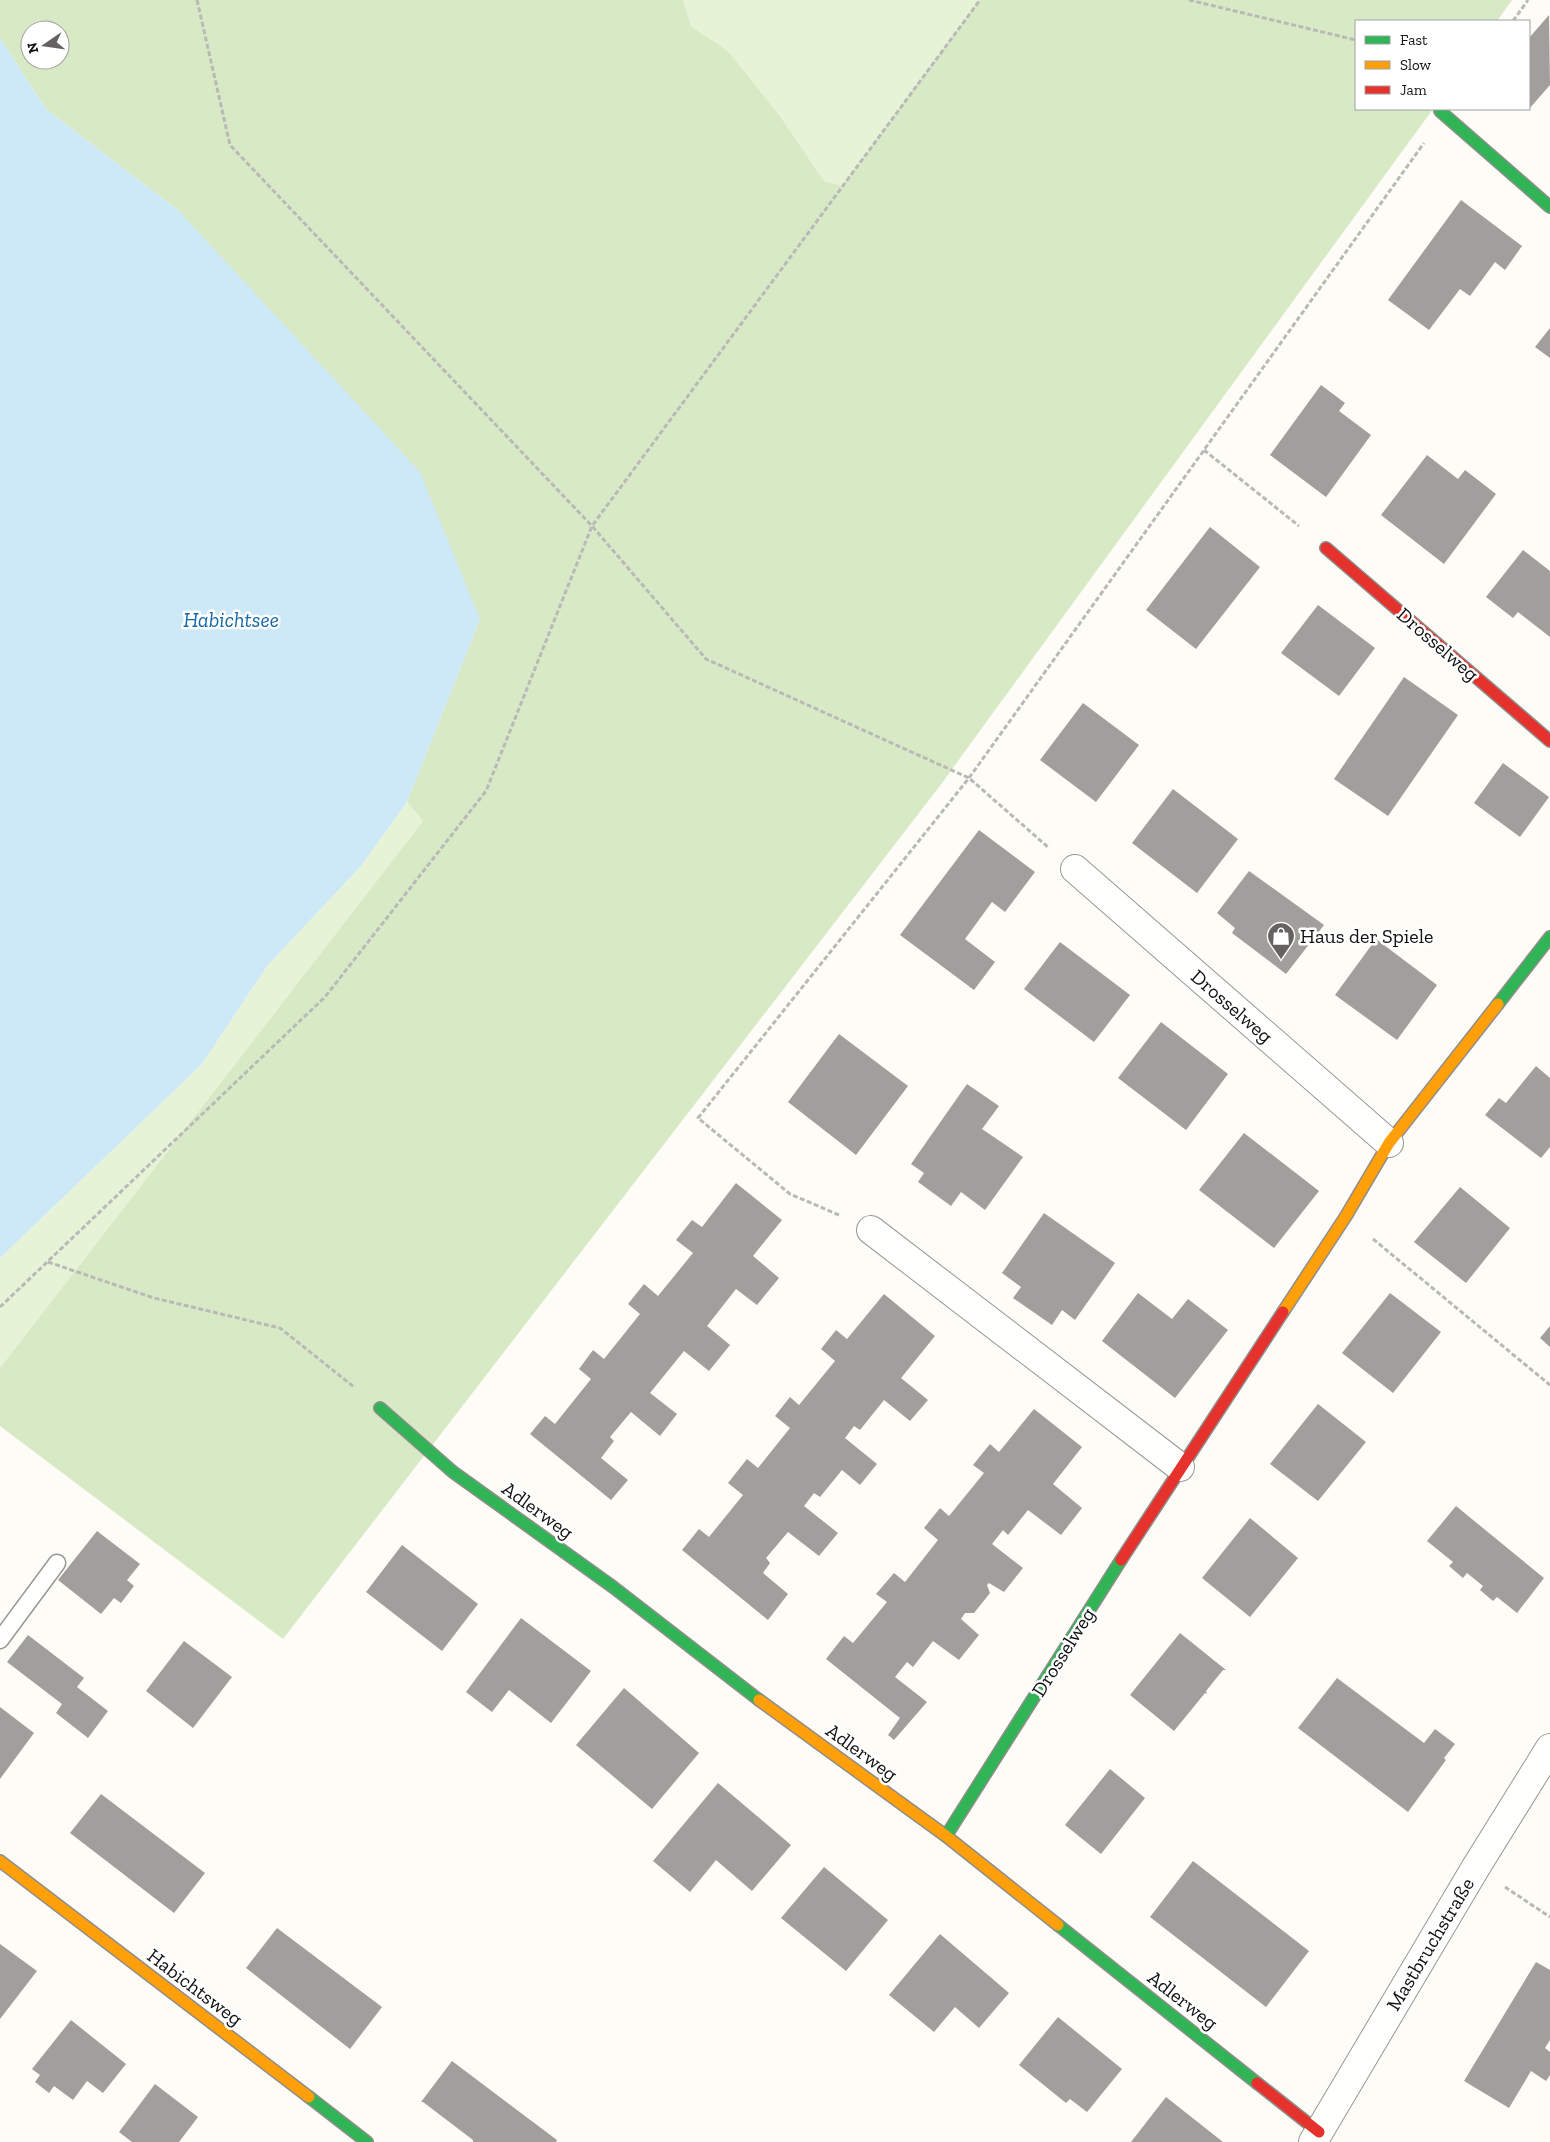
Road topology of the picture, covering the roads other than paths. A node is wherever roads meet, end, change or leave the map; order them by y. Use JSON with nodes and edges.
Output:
{"nodes":[{"id":1,"x":1442,"y":113,"type":"road end"},
{"id":2,"x":1550,"y":207,"type":"edge"},
{"id":3,"x":1326,"y":548,"type":"road end"},
{"id":4,"x":1550,"y":741,"type":"edge"},
{"id":5,"x":1074,"y":869,"type":"road end"},
{"id":6,"x":1550,"y":937,"type":"edge"},
{"id":7,"x":1389,"y":1143,"type":"junction"},
{"id":8,"x":872,"y":1230,"type":"road end"},
{"id":9,"x":380,"y":1408,"type":"road end"},
{"id":10,"x":1180,"y":1468,"type":"junction"},
{"id":11,"x":57,"y":1563,"type":"dead end"},
{"id":12,"x":0,"y":1640,"type":"edge"},
{"id":13,"x":1550,"y":1748,"type":"edge"},
{"id":14,"x":946,"y":1836,"type":"junction"},
{"id":15,"x":0,"y":1861,"type":"edge"},
{"id":16,"x":1316,"y":2137,"type":"edge"},
{"id":17,"x":367,"y":2142,"type":"edge"}],
"edges":[{"from":1,"to":2,"type":"street"},
{"from":3,"to":4,"type":"street","name":"Drosselweg"},
{"from":5,"to":7,"type":"street","name":"Drosselweg"},
{"from":6,"to":7,"type":"street","name":"Drosselweg"},
{"from":7,"to":10,"type":"street","name":"Drosselweg"},
{"from":8,"to":10,"type":"street"},
{"from":9,"to":14,"type":"street","name":"Adlerweg"},
{"from":10,"to":14,"type":"street","name":"Drosselweg"},
{"from":11,"to":12,"type":"lane"},
{"from":13,"to":16,"type":"street","name":"Mastbruchstraße"},
{"from":14,"to":16,"type":"street","name":"Adlerweg"},
{"from":15,"to":17,"type":"street","name":"Habichtsweg"}]}
